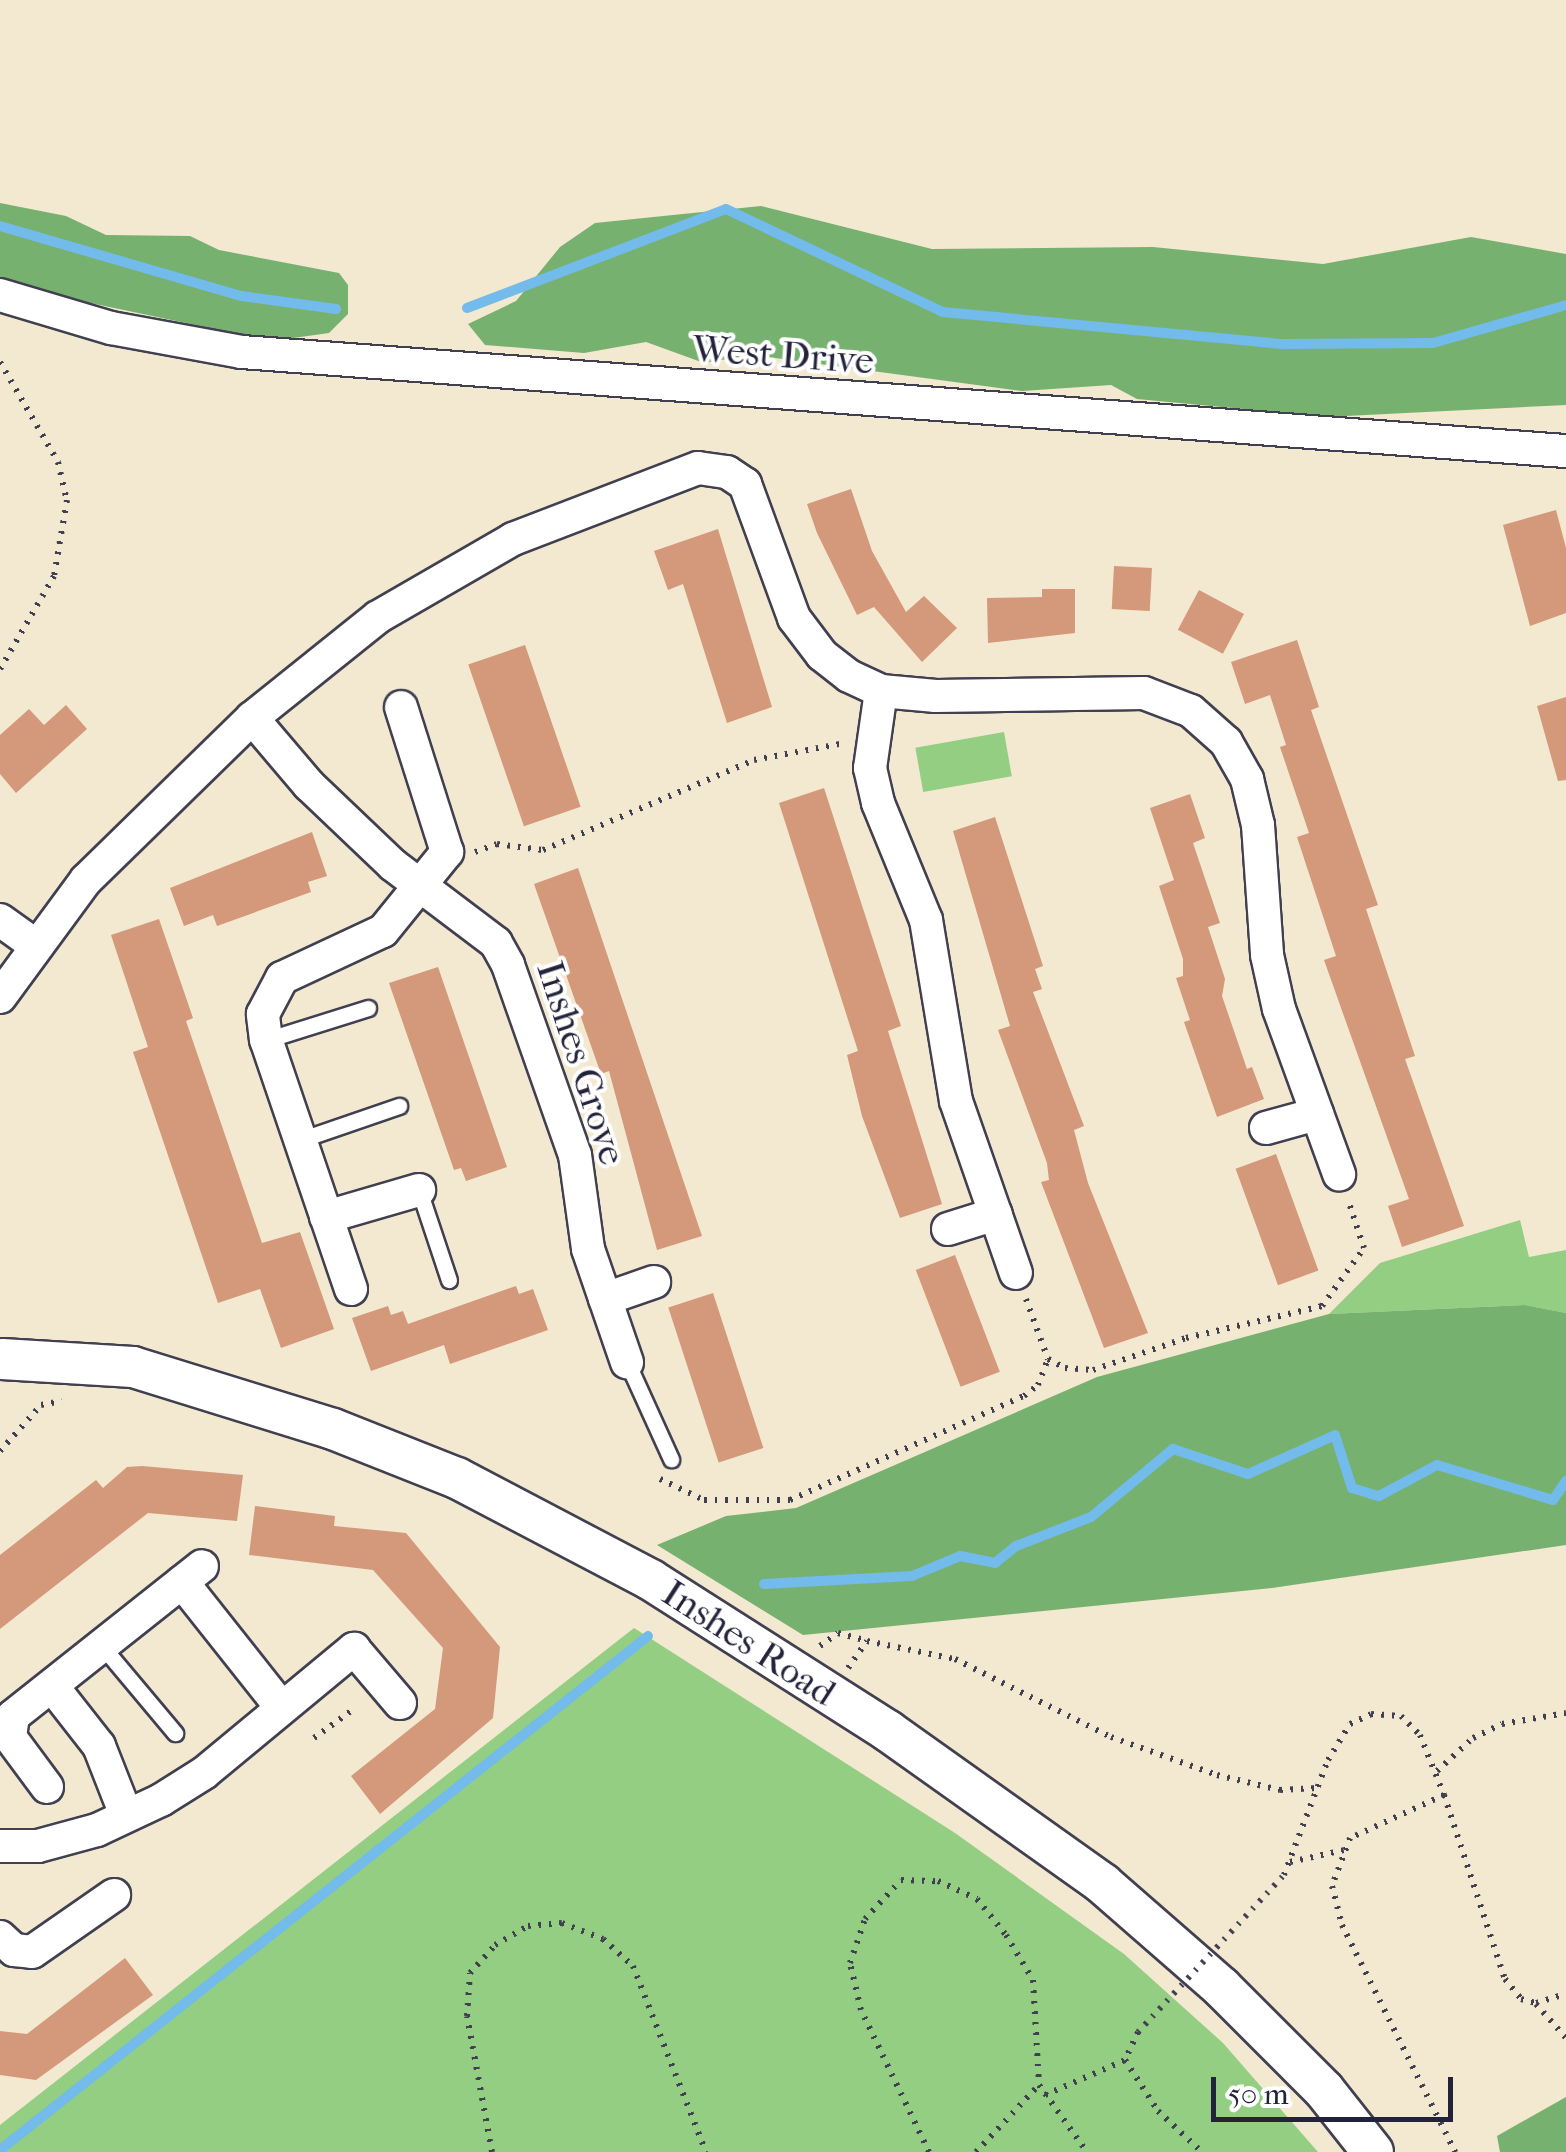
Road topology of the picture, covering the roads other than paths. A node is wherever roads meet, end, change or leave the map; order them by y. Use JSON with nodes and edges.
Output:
{"nodes":[{"id":1,"x":0,"y":295,"type":"edge"},
{"id":2,"x":1566,"y":451,"type":"edge"},
{"id":3,"x":881,"y":691,"type":"junction"},
{"id":4,"x":400,"y":707,"type":"dead end"},
{"id":5,"x":252,"y":718,"type":"junction"},
{"id":6,"x":432,"y":875,"type":"junction"},
{"id":7,"x":0,"y":920,"type":"edge"},
{"id":8,"x":35,"y":945,"type":"junction"},
{"id":9,"x":0,"y":997,"type":"edge"},
{"id":10,"x":368,"y":1008,"type":"dead end"},
{"id":11,"x":266,"y":1040,"type":"junction"},
{"id":12,"x":399,"y":1106,"type":"dead end"},
{"id":13,"x":1317,"y":1114,"type":"junction"},
{"id":14,"x":1266,"y":1128,"type":"dead end"},
{"id":15,"x":300,"y":1140,"type":"junction"},
{"id":16,"x":1339,"y":1174,"type":"road end"},
{"id":17,"x":419,"y":1190,"type":"joint"},
{"id":18,"x":996,"y":1214,"type":"junction"},
{"id":19,"x":326,"y":1217,"type":"junction"},
{"id":20,"x":948,"y":1230,"type":"dead end"},
{"id":21,"x":1016,"y":1273,"type":"road end"},
{"id":22,"x":449,"y":1280,"type":"dead end"},
{"id":23,"x":654,"y":1282,"type":"dead end"},
{"id":24,"x":351,"y":1289,"type":"dead end"},
{"id":25,"x":605,"y":1299,"type":"junction"},
{"id":26,"x":1,"y":1358,"type":"edge"},
{"id":27,"x":626,"y":1362,"type":"joint"},
{"id":28,"x":671,"y":1460,"type":"dead end"},
{"id":29,"x":102,"y":1646,"type":"junction"},
{"id":30,"x":52,"y":1686,"type":"junction"},
{"id":31,"x":400,"y":1703,"type":"dead end"},
{"id":32,"x":280,"y":1707,"type":"junction"},
{"id":33,"x":175,"y":1733,"type":"dead end"},
{"id":34,"x":47,"y":1787,"type":"dead end"},
{"id":35,"x":126,"y":1815,"type":"junction"},
{"id":36,"x":0,"y":1846,"type":"edge"},
{"id":37,"x":0,"y":1863,"type":"edge"},
{"id":38,"x":114,"y":1894,"type":"dead end"},
{"id":39,"x":0,"y":1938,"type":"edge"},
{"id":40,"x":1374,"y":2152,"type":"edge"}],
"edges":[{"from":1,"to":2,"type":"street","name":"West Drive"},
{"from":3,"to":5,"type":"street"},
{"from":3,"to":13,"type":"street"},
{"from":3,"to":18,"type":"street"},
{"from":4,"to":6,"type":"street"},
{"from":5,"to":6,"type":"street","name":"Inshes Grove"},
{"from":5,"to":8,"type":"street"},
{"from":6,"to":11,"type":"street"},
{"from":6,"to":25,"type":"street","name":"Inshes Grove"},
{"from":7,"to":8,"type":"street"},
{"from":8,"to":9,"type":"street"},
{"from":10,"to":11,"type":"lane"},
{"from":11,"to":15,"type":"street"},
{"from":12,"to":15,"type":"lane"},
{"from":13,"to":14,"type":"street"},
{"from":13,"to":16,"type":"street"},
{"from":15,"to":19,"type":"street"},
{"from":17,"to":19,"type":"street"},
{"from":17,"to":22,"type":"lane"},
{"from":18,"to":20,"type":"street"},
{"from":18,"to":21,"type":"street"},
{"from":19,"to":24,"type":"street"},
{"from":23,"to":25,"type":"street"},
{"from":25,"to":27,"type":"street","name":"Inshes Grove"},
{"from":26,"to":40,"type":"street","name":"Inshes Road"},
{"from":27,"to":28,"type":"lane"},
{"from":29,"to":30,"type":"street"},
{"from":29,"to":32,"type":"street"},
{"from":29,"to":33,"type":"lane"},
{"from":30,"to":34,"type":"street"},
{"from":30,"to":35,"type":"street"},
{"from":31,"to":32,"type":"street"},
{"from":32,"to":35,"type":"street"},
{"from":35,"to":36,"type":"street"},
{"from":36,"to":37,"type":"street"},
{"from":38,"to":39,"type":"street"}]}
